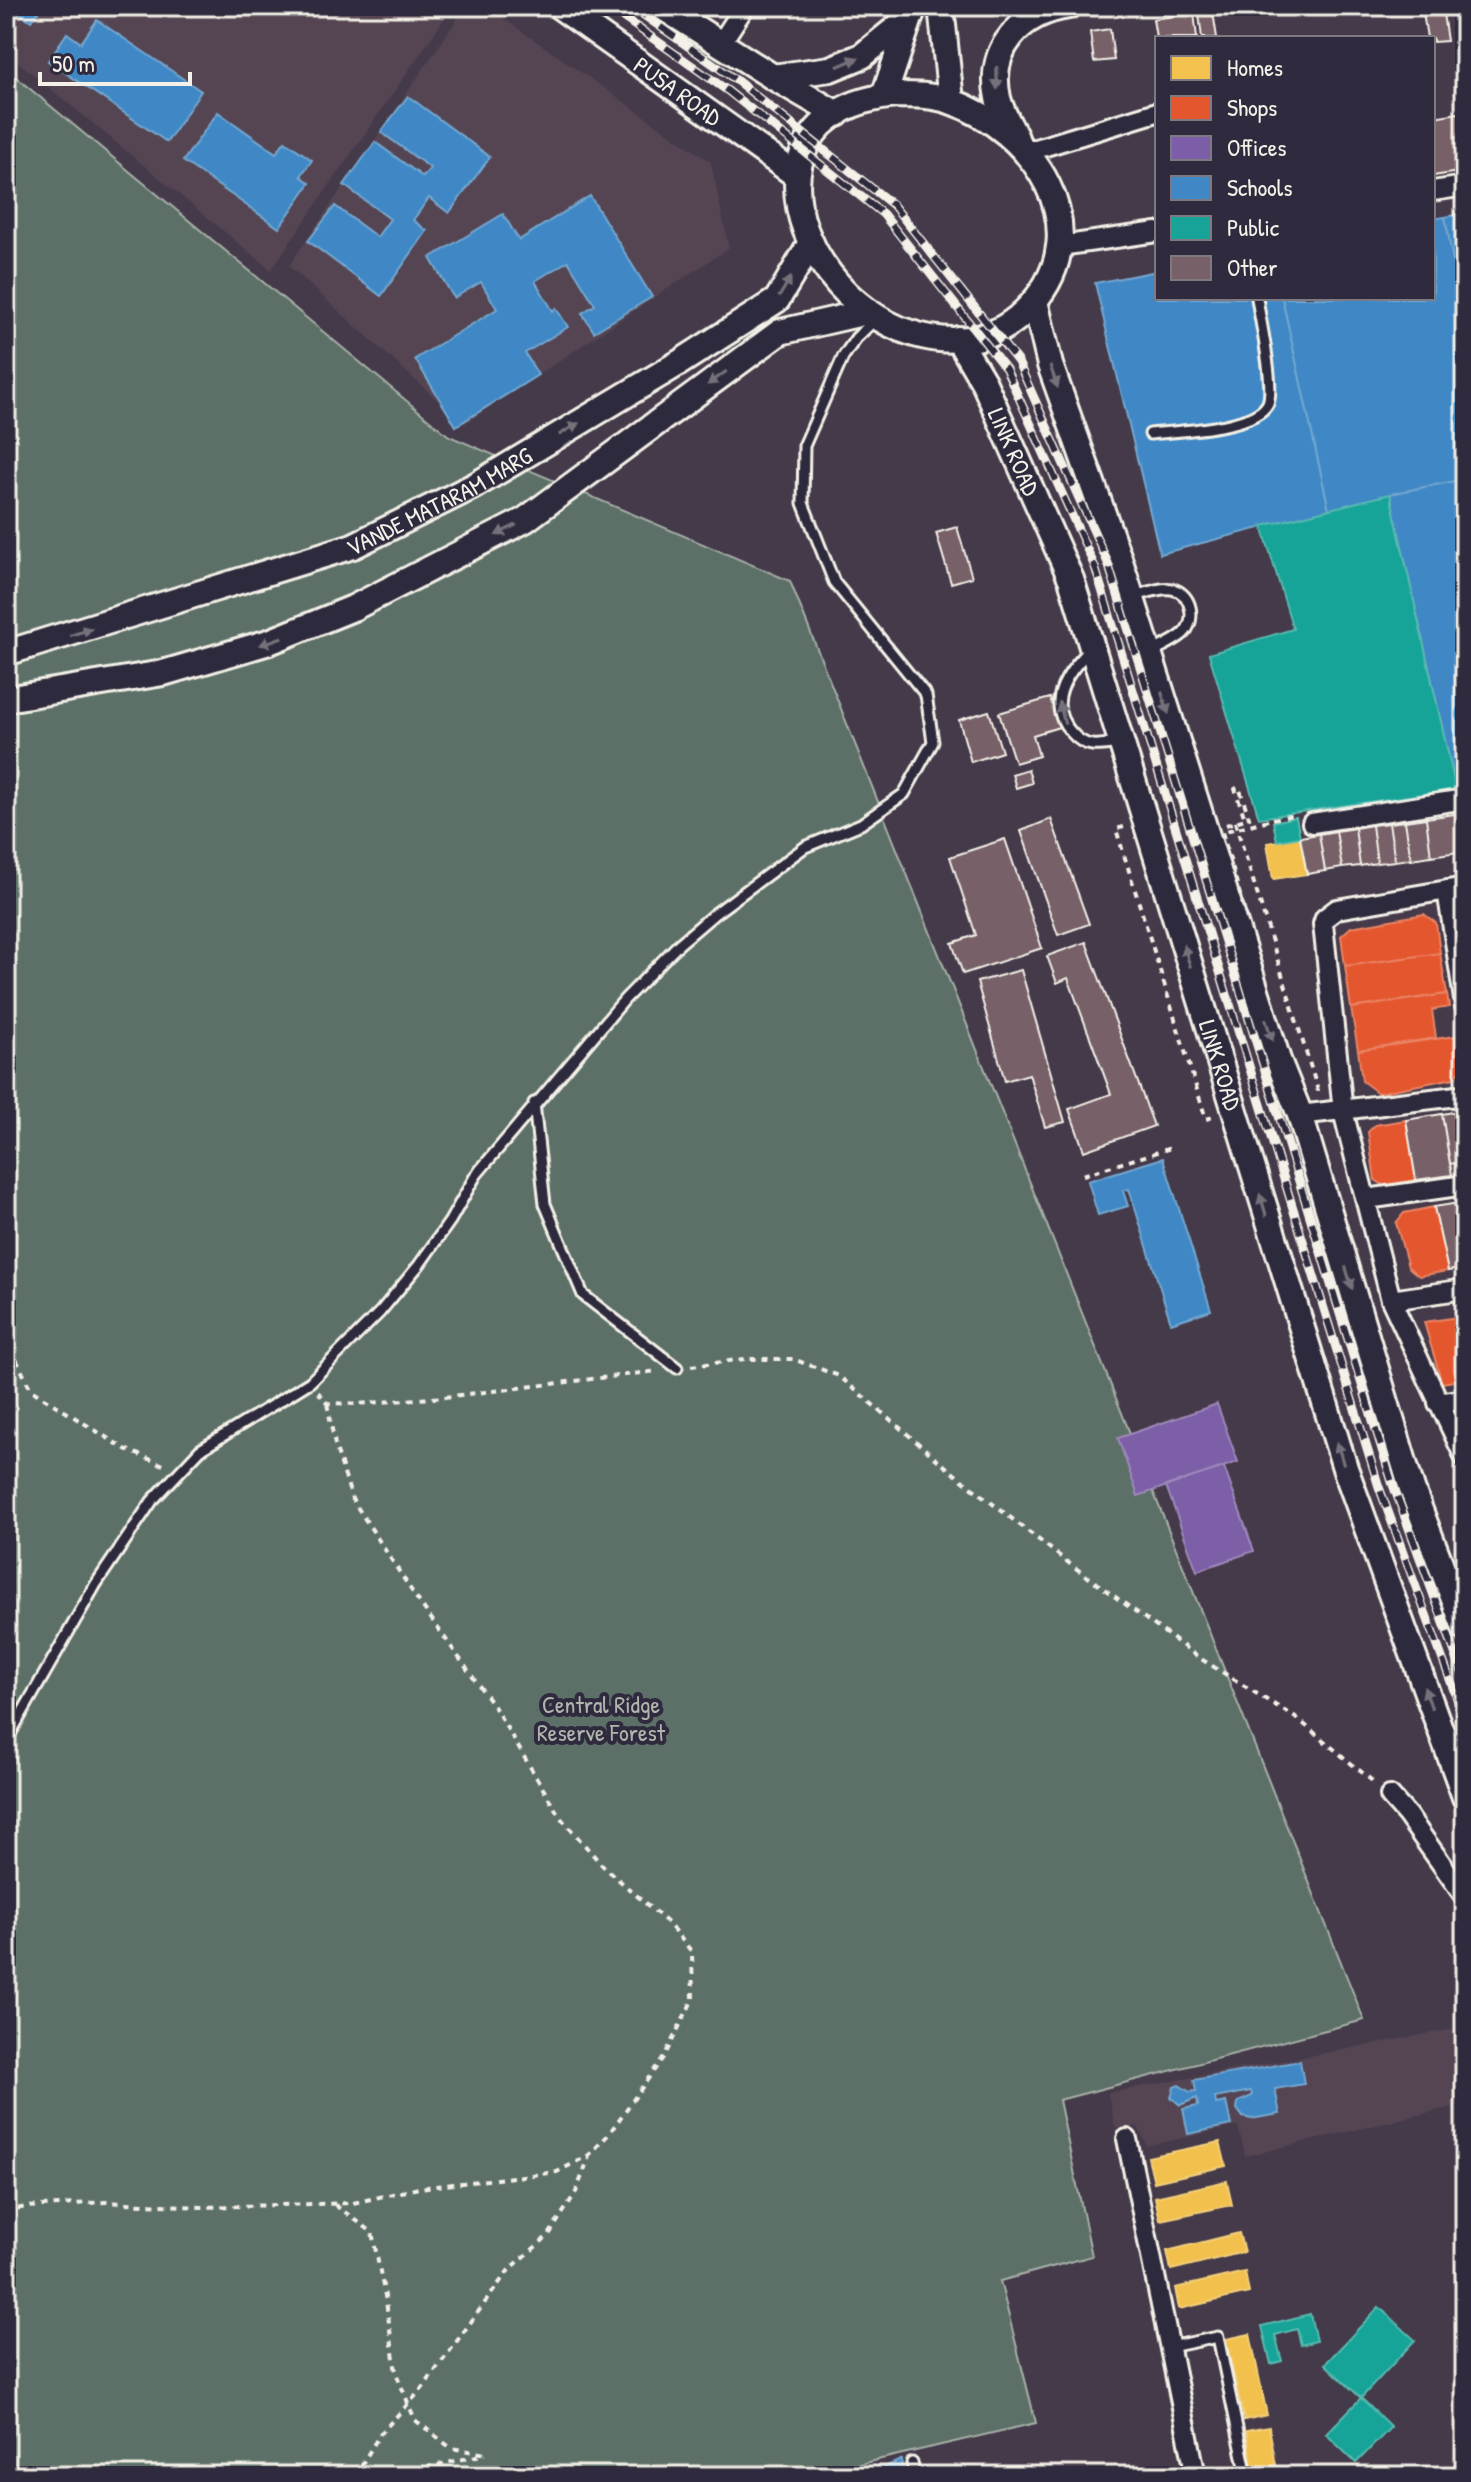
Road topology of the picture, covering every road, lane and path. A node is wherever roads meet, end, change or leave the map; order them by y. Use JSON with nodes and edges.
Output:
{"nodes":[{"id":1,"x":559,"y":6,"type":"edge"},
{"id":2,"x":661,"y":6,"type":"edge"},
{"id":3,"x":745,"y":6,"type":"edge"},
{"id":4,"x":1069,"y":6,"type":"edge"},
{"id":5,"x":912,"y":12,"type":"edge"},
{"id":6,"x":941,"y":13,"type":"edge"},
{"id":7,"x":721,"y":43,"type":"junction"},
{"id":8,"x":773,"y":77,"type":"junction"},
{"id":9,"x":884,"y":96,"type":"junction"},
{"id":10,"x":951,"y":101,"type":"junction"},
{"id":11,"x":1155,"y":113,"type":"edge"},
{"id":12,"x":837,"y":114,"type":"junction"},
{"id":13,"x":1022,"y":148,"type":"junction"},
{"id":14,"x":796,"y":175,"type":"junction"},
{"id":15,"x":1465,"y":186,"type":"edge"},
{"id":16,"x":1435,"y":191,"type":"edge"},
{"id":17,"x":1155,"y":232,"type":"edge"},
{"id":18,"x":811,"y":243,"type":"junction"},
{"id":19,"x":1060,"y":246,"type":"junction"},
{"id":20,"x":1257,"y":300,"type":"edge"},
{"id":21,"x":1035,"y":301,"type":"junction"},
{"id":22,"x":872,"y":315,"type":"junction"},
{"id":23,"x":958,"y":339,"type":"junction"},
{"id":24,"x":1150,"y":434,"type":"dead end"},
{"id":25,"x":1131,"y":597,"type":"junction"},
{"id":26,"x":1093,"y":648,"type":"junction"},
{"id":27,"x":6,"y":653,"type":"edge"},
{"id":28,"x":1149,"y":653,"type":"junction"},
{"id":29,"x":6,"y":699,"type":"edge"},
{"id":30,"x":1122,"y":743,"type":"junction"},
{"id":31,"x":1465,"y":799,"type":"edge"},
{"id":32,"x":1245,"y":819,"type":"dead end"},
{"id":33,"x":1273,"y":819,"type":"dead end"},
{"id":34,"x":1235,"y":822,"type":"dead end"},
{"id":35,"x":1251,"y":823,"type":"junction"},
{"id":36,"x":1312,"y":823,"type":"dead end"},
{"id":37,"x":1121,"y":845,"type":"dead end"},
{"id":38,"x":1456,"y":888,"type":"edge"},
{"id":39,"x":1247,"y":919,"type":"dead end"},
{"id":40,"x":1465,"y":1006,"type":"edge"},
{"id":41,"x":1314,"y":1083,"type":"dead end"},
{"id":42,"x":1465,"y":1095,"type":"edge"},
{"id":43,"x":534,"y":1103,"type":"junction"},
{"id":44,"x":1202,"y":1106,"type":"dead end"},
{"id":45,"x":1343,"y":1111,"type":"junction"},
{"id":46,"x":1300,"y":1115,"type":"junction"},
{"id":47,"x":1174,"y":1147,"type":"dead end"},
{"id":48,"x":1083,"y":1175,"type":"dead end"},
{"id":49,"x":1465,"y":1185,"type":"edge"},
{"id":50,"x":1367,"y":1199,"type":"junction"},
{"id":51,"x":1465,"y":1289,"type":"edge"},
{"id":52,"x":1391,"y":1300,"type":"junction"},
{"id":53,"x":6,"y":1338,"type":"edge"},
{"id":54,"x":677,"y":1368,"type":"junction"},
{"id":55,"x":310,"y":1382,"type":"junction"},
{"id":56,"x":1465,"y":1399,"type":"edge"},
{"id":57,"x":327,"y":1403,"type":"junction"},
{"id":58,"x":1438,"y":1403,"type":"junction"},
{"id":59,"x":1465,"y":1458,"type":"edge"},
{"id":60,"x":188,"y":1463,"type":"junction"},
{"id":61,"x":1465,"y":1628,"type":"edge"},
{"id":62,"x":6,"y":1741,"type":"edge"},
{"id":63,"x":1390,"y":1796,"type":"joint"},
{"id":64,"x":1465,"y":1797,"type":"edge"},
{"id":65,"x":1465,"y":1897,"type":"edge"},
{"id":66,"x":1127,"y":2139,"type":"dead end"},
{"id":67,"x":589,"y":2155,"type":"junction"},
{"id":68,"x":333,"y":2203,"type":"junction"},
{"id":69,"x":6,"y":2211,"type":"edge"},
{"id":70,"x":1170,"y":2347,"type":"junction"},
{"id":71,"x":408,"y":2403,"type":"junction"},
{"id":72,"x":912,"y":2463,"type":"dead end"},
{"id":73,"x":355,"y":2476,"type":"edge"},
{"id":74,"x":391,"y":2476,"type":"edge"},
{"id":75,"x":915,"y":2476,"type":"edge"},
{"id":76,"x":1196,"y":2476,"type":"edge"},
{"id":77,"x":1247,"y":2476,"type":"edge"}],
"edges":[{"from":1,"to":14,"type":"main road","name":"PUSA ROAD"},
{"from":2,"to":7,"type":"main road"},
{"from":3,"to":7,"type":"street"},
{"from":4,"to":13,"type":"main road","one_way":true},
{"from":8,"to":5,"type":"main road","one_way":true},
{"from":5,"to":9,"type":"main road"},
{"from":6,"to":10,"type":"main road"},
{"from":7,"to":8,"type":"main road"},
{"from":8,"to":12,"type":"main road"},
{"from":9,"to":10,"type":"main road"},
{"from":9,"to":12,"type":"main road"},
{"from":10,"to":13,"type":"main road"},
{"from":11,"to":13,"type":"street"},
{"from":12,"to":14,"type":"main road"},
{"from":13,"to":19,"type":"main road"},
{"from":14,"to":18,"type":"main road"},
{"from":15,"to":16,"type":"street"},
{"from":17,"to":19,"type":"street"},
{"from":18,"to":22,"type":"main road"},
{"from":27,"to":18,"type":"main road","name":"VANDE MATARAM MARG","one_way":true},
{"from":19,"to":21,"type":"main road"},
{"from":20,"to":24,"type":"lane"},
{"from":21,"to":23,"type":"main road"},
{"from":21,"to":25,"type":"main road","one_way":true},
{"from":22,"to":23,"type":"main road"},
{"from":22,"to":29,"type":"main road","one_way":true},
{"from":22,"to":43,"type":"lane"},
{"from":23,"to":26,"type":"main road","name":"LINK ROAD"},
{"from":25,"to":28,"type":"main road"},
{"from":25,"to":28,"type":"lane"},
{"from":26,"to":30,"type":"main road","name":"LINK ROAD"},
{"from":30,"to":26,"type":"lane","one_way":true},
{"from":28,"to":46,"type":"main road","one_way":true},
{"from":64,"to":30,"type":"main road","name":"LINK ROAD","one_way":true},
{"from":31,"to":36,"type":"street"},
{"from":32,"to":35,"type":"path"},
{"from":33,"to":35,"type":"path","bridge":true},
{"from":34,"to":41,"type":"path"},
{"from":35,"to":39,"type":"path","bridge":true},
{"from":37,"to":44,"type":"path"},
{"from":38,"to":40,"type":"street"},
{"from":38,"to":45,"type":"street"},
{"from":42,"to":45,"type":"street"},
{"from":43,"to":54,"type":"lane"},
{"from":43,"to":55,"type":"lane"},
{"from":45,"to":46,"type":"street"},
{"from":45,"to":50,"type":"street"},
{"from":46,"to":61,"type":"main road","one_way":true},
{"from":47,"to":48,"type":"path"},
{"from":49,"to":50,"type":"street"},
{"from":50,"to":52,"type":"street"},
{"from":51,"to":52,"type":"street"},
{"from":52,"to":58,"type":"street"},
{"from":53,"to":60,"type":"path"},
{"from":54,"to":57,"type":"path"},
{"from":54,"to":63,"type":"path"},
{"from":55,"to":57,"type":"path"},
{"from":55,"to":60,"type":"lane"},
{"from":56,"to":58,"type":"street"},
{"from":57,"to":67,"type":"path"},
{"from":58,"to":59,"type":"street"},
{"from":60,"to":62,"type":"lane"},
{"from":63,"to":65,"type":"street"},
{"from":66,"to":70,"type":"street"},
{"from":67,"to":68,"type":"path"},
{"from":67,"to":71,"type":"path"},
{"from":68,"to":69,"type":"path"},
{"from":68,"to":71,"type":"path"},
{"from":70,"to":76,"type":"street"},
{"from":70,"to":77,"type":"lane"},
{"from":71,"to":73,"type":"path"},
{"from":71,"to":74,"type":"path"},
{"from":72,"to":75,"type":"lane"}]}
